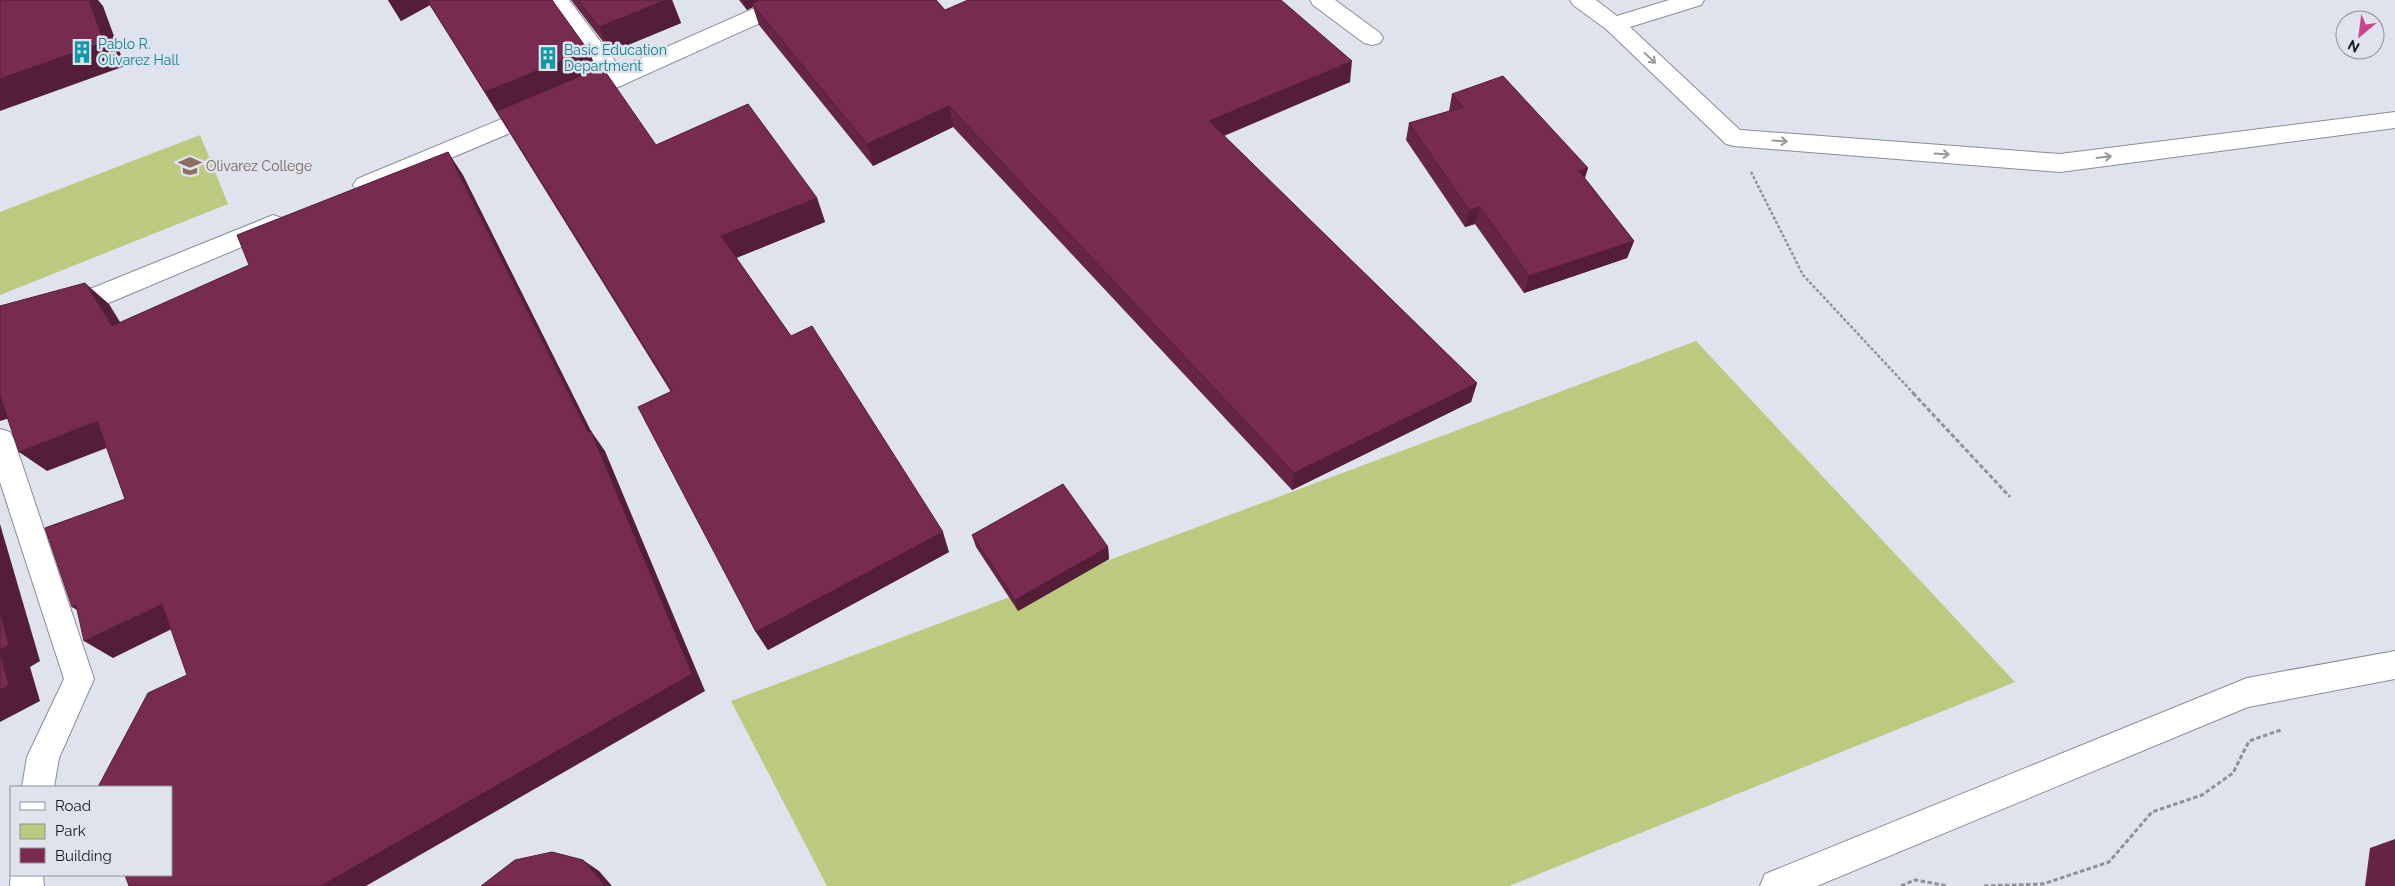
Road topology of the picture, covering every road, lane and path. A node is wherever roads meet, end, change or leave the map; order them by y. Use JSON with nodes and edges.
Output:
{"nodes":[{"id":1,"x":558,"y":0,"type":"edge"},
{"id":2,"x":792,"y":0,"type":"edge"},
{"id":3,"x":1321,"y":0,"type":"edge"},
{"id":4,"x":1582,"y":0,"type":"edge"},
{"id":5,"x":1693,"y":0,"type":"edge"},
{"id":6,"x":1614,"y":24,"type":"junction"},
{"id":7,"x":1372,"y":38,"type":"dead end"},
{"id":8,"x":617,"y":78,"type":"junction"},
{"id":9,"x":2395,"y":120,"type":"edge"},
{"id":10,"x":1734,"y":138,"type":"junction"},
{"id":11,"x":342,"y":195,"type":"edge"},
{"id":12,"x":297,"y":214,"type":"edge"},
{"id":13,"x":0,"y":325,"type":"edge"},
{"id":14,"x":0,"y":440,"type":"edge"},
{"id":15,"x":2010,"y":497,"type":"dead end"},
{"id":16,"x":2395,"y":665,"type":"edge"},
{"id":17,"x":2281,"y":730,"type":"dead end"},
{"id":18,"x":38,"y":786,"type":"edge"},
{"id":19,"x":1777,"y":886,"type":"edge"},
{"id":20,"x":1901,"y":886,"type":"edge"},
{"id":21,"x":1948,"y":886,"type":"edge"},
{"id":22,"x":1984,"y":886,"type":"edge"}],
"edges":[{"from":1,"to":8,"type":"street"},
{"from":2,"to":8,"type":"street"},
{"from":3,"to":7,"type":"street"},
{"from":4,"to":6,"type":"street"},
{"from":5,"to":6,"type":"street"},
{"from":6,"to":10,"type":"street","one_way":true},
{"from":8,"to":11,"type":"street"},
{"from":10,"to":9,"type":"street","one_way":true},
{"from":10,"to":15,"type":"path"},
{"from":12,"to":13,"type":"street"},
{"from":14,"to":18,"type":"street"},
{"from":16,"to":19,"type":"street"},
{"from":17,"to":22,"type":"path"},
{"from":20,"to":21,"type":"path"}]}
